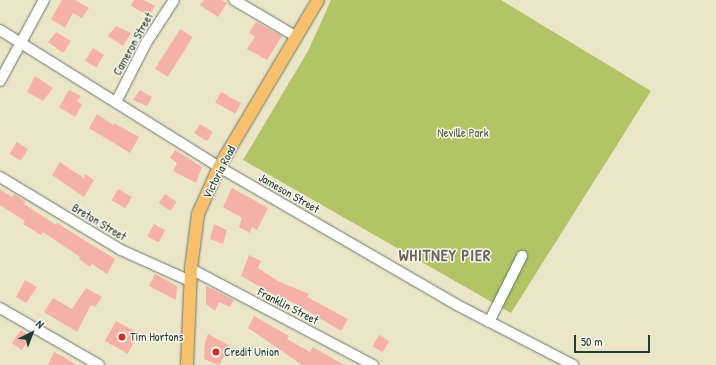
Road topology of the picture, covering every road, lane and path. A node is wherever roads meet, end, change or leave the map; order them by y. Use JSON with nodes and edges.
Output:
{"nodes":[{"id":1,"x":44,"y":0,"type":"edge"},
{"id":2,"x":174,"y":0,"type":"edge"},
{"id":3,"x":234,"y":0,"type":"edge"},
{"id":4,"x":318,"y":0,"type":"edge"},
{"id":5,"x":0,"y":30,"type":"edge"},
{"id":6,"x":297,"y":37,"type":"junction"},
{"id":7,"x":22,"y":44,"type":"junction"},
{"id":8,"x":0,"y":81,"type":"edge"},
{"id":9,"x":116,"y":102,"type":"junction"},
{"id":10,"x":218,"y":167,"type":"junction"},
{"id":11,"x":0,"y":177,"type":"edge"},
{"id":12,"x":522,"y":256,"type":"dead end"},
{"id":13,"x":190,"y":275,"type":"junction"},
{"id":14,"x":0,"y":308,"type":"edge"},
{"id":15,"x":489,"y":322,"type":"junction"},
{"id":16,"x":99,"y":365,"type":"edge"},
{"id":17,"x":187,"y":365,"type":"edge"},
{"id":18,"x":373,"y":365,"type":"edge"},
{"id":19,"x":573,"y":365,"type":"edge"}],
"edges":[{"from":1,"to":7,"type":"street"},
{"from":2,"to":9,"type":"street","name":"Cameron Street"},
{"from":3,"to":6,"type":"street"},
{"from":4,"to":6,"type":"main road","name":"Victoria Road"},
{"from":5,"to":7,"type":"street","name":"Jameson Street"},
{"from":6,"to":10,"type":"main road","name":"Victoria Road"},
{"from":7,"to":8,"type":"street"},
{"from":7,"to":9,"type":"street","name":"Jameson Street"},
{"from":9,"to":10,"type":"street","name":"Jameson Street"},
{"from":10,"to":13,"type":"main road","name":"Victoria Road"},
{"from":10,"to":15,"type":"street","name":"Jameson Street"},
{"from":11,"to":13,"type":"street","name":"Breton Street"},
{"from":12,"to":15,"type":"street"},
{"from":13,"to":17,"type":"main road","name":"Victoria Road"},
{"from":13,"to":18,"type":"street","name":"Franklin Street"},
{"from":14,"to":16,"type":"street"},
{"from":15,"to":19,"type":"street","name":"Jameson Street"}]}
